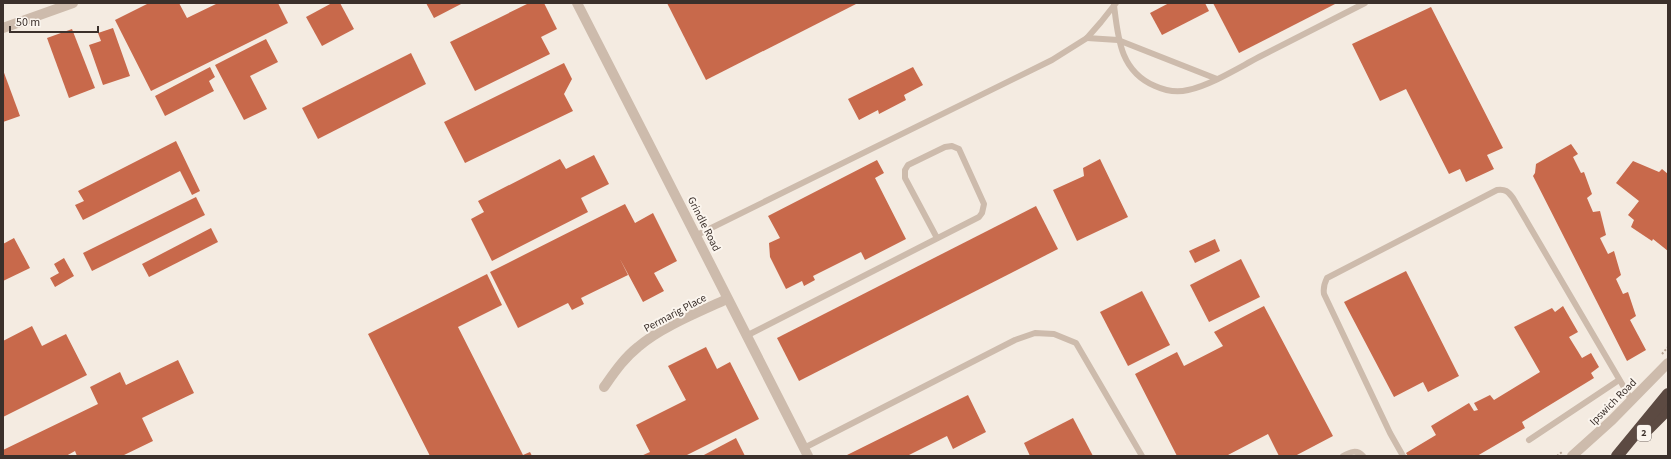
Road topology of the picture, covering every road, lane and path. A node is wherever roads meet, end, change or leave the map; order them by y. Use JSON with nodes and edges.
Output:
{"nodes":[{"id":1,"x":73,"y":3,"type":"edge"},
{"id":2,"x":1365,"y":3,"type":"edge"},
{"id":3,"x":579,"y":4,"type":"edge"},
{"id":4,"x":1115,"y":4,"type":"edge"},
{"id":5,"x":3,"y":28,"type":"edge"},
{"id":6,"x":1087,"y":38,"type":"junction"},
{"id":7,"x":1118,"y":40,"type":"junction"},
{"id":8,"x":1217,"y":79,"type":"junction"},
{"id":9,"x":697,"y":234,"type":"junction"},
{"id":10,"x":937,"y":238,"type":"junction"},
{"id":11,"x":727,"y":299,"type":"junction"},
{"id":12,"x":746,"y":336,"type":"junction"},
{"id":13,"x":1668,"y":363,"type":"edge"},
{"id":14,"x":1619,"y":380,"type":"junction"},
{"id":15,"x":604,"y":387,"type":"dead end"},
{"id":16,"x":1668,"y":394,"type":"edge"},
{"id":17,"x":1632,"y":401,"type":"junction"},
{"id":18,"x":1668,"y":409,"type":"edge"},
{"id":19,"x":1529,"y":440,"type":"dead end"},
{"id":20,"x":806,"y":452,"type":"edge"},
{"id":21,"x":1142,"y":456,"type":"edge"},
{"id":22,"x":1343,"y":456,"type":"edge"},
{"id":23,"x":1363,"y":456,"type":"edge"},
{"id":24,"x":1403,"y":456,"type":"edge"},
{"id":25,"x":1572,"y":456,"type":"edge"},
{"id":26,"x":1618,"y":456,"type":"edge"}],
"edges":[{"from":1,"to":5,"type":"street"},
{"from":2,"to":8,"type":"lane"},
{"from":3,"to":9,"type":"street","name":"Grindle Road"},
{"from":4,"to":6,"type":"lane"},
{"from":4,"to":7,"type":"lane"},
{"from":6,"to":7,"type":"lane"},
{"from":6,"to":9,"type":"lane"},
{"from":7,"to":8,"type":"lane"},
{"from":7,"to":8,"type":"lane"},
{"from":9,"to":11,"type":"street","name":"Grindle Road"},
{"from":10,"to":10,"type":"lane"},
{"from":10,"to":12,"type":"lane"},
{"from":11,"to":12,"type":"street","name":"Grindle Road"},
{"from":11,"to":15,"type":"street","name":"Permarig Place"},
{"from":12,"to":20,"type":"street","name":"Grindle Road"},
{"from":13,"to":17,"type":"street","name":"Ipswich Road"},
{"from":14,"to":17,"type":"lane"},
{"from":14,"to":19,"type":"lane"},
{"from":14,"to":24,"type":"lane"},
{"from":16,"to":26,"type":"highway"},
{"from":17,"to":25,"type":"street","name":"Ipswich Road"},
{"from":18,"to":26,"type":"highway","number":"2"},
{"from":20,"to":21,"type":"lane"},
{"from":22,"to":23,"type":"lane"}]}
